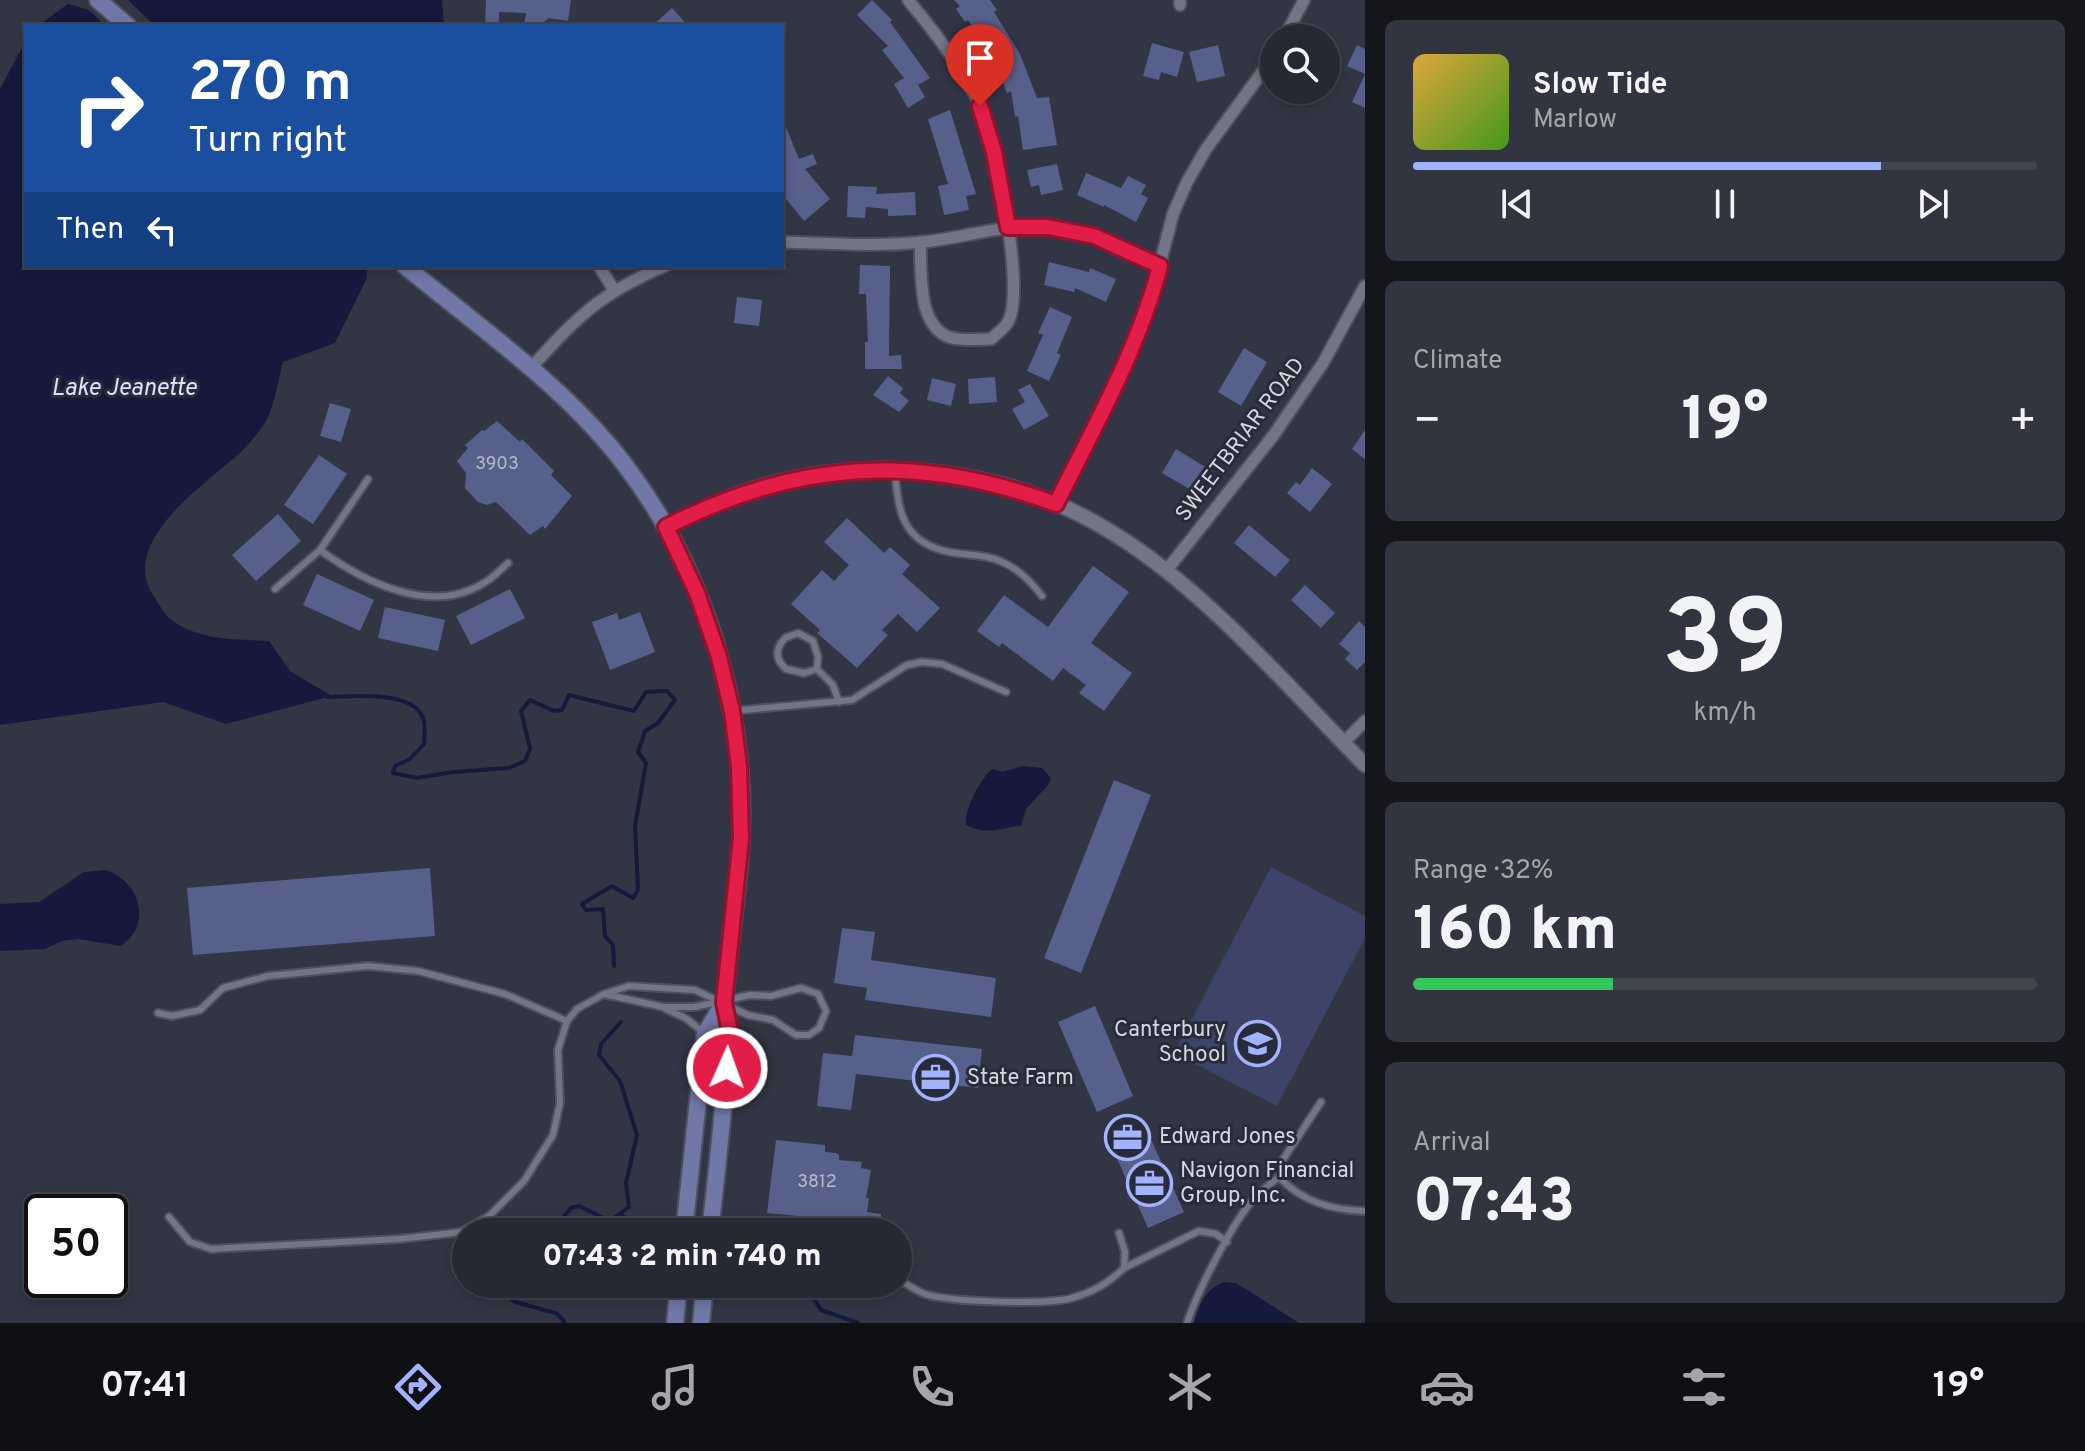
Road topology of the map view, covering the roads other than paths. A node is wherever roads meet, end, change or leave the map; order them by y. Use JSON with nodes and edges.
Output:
{"nodes":[{"id":1,"x":98,"y":0,"type":"edge"},
{"id":2,"x":908,"y":0,"type":"edge"},
{"id":3,"x":1304,"y":0,"type":"edge"},
{"id":4,"x":126,"y":24,"type":"edge"},
{"id":5,"x":1291,"y":24,"type":"edge"},
{"id":6,"x":1260,"y":75,"type":"edge"},
{"id":7,"x":1008,"y":227,"type":"junction"},
{"id":8,"x":784,"y":242,"type":"edge"},
{"id":9,"x":920,"y":242,"type":"junction"},
{"id":10,"x":1160,"y":266,"type":"junction"},
{"id":11,"x":407,"y":268,"type":"edge"},
{"id":12,"x":600,"y":268,"type":"edge"},
{"id":13,"x":661,"y":268,"type":"edge"},
{"id":14,"x":1365,"y":286,"type":"edge"},
{"id":15,"x":614,"y":290,"type":"junction"},
{"id":16,"x":530,"y":369,"type":"junction"},
{"id":17,"x":895,"y":470,"type":"junction"},
{"id":18,"x":368,"y":479,"type":"dead end"},
{"id":19,"x":1056,"y":504,"type":"junction"},
{"id":20,"x":666,"y":527,"type":"junction"},
{"id":21,"x":320,"y":550,"type":"junction"},
{"id":22,"x":508,"y":563,"type":"dead end"},
{"id":23,"x":1166,"y":571,"type":"junction"},
{"id":24,"x":275,"y":589,"type":"dead end"},
{"id":25,"x":1042,"y":596,"type":"dead end"},
{"id":26,"x":817,"y":669,"type":"junction"},
{"id":27,"x":1006,"y":692,"type":"dead end"},
{"id":28,"x":839,"y":702,"type":"junction"},
{"id":29,"x":732,"y":711,"type":"junction"},
{"id":30,"x":1365,"y":721,"type":"edge"},
{"id":31,"x":1343,"y":743,"type":"junction"},
{"id":32,"x":1365,"y":765,"type":"edge"},
{"id":33,"x":604,"y":994,"type":"junction"},
{"id":34,"x":724,"y":1002,"type":"junction"},
{"id":35,"x":663,"y":1007,"type":"junction"},
{"id":36,"x":158,"y":1013,"type":"dead end"},
{"id":37,"x":567,"y":1021,"type":"junction"},
{"id":38,"x":705,"y":1034,"type":"junction"},
{"id":39,"x":1321,"y":1102,"type":"dead end"},
{"id":40,"x":1279,"y":1177,"type":"junction"},
{"id":41,"x":1365,"y":1211,"type":"edge"},
{"id":42,"x":169,"y":1217,"type":"dead end"},
{"id":43,"x":685,"y":1218,"type":"edge"},
{"id":44,"x":712,"y":1218,"type":"edge"},
{"id":45,"x":1119,"y":1233,"type":"dead end"},
{"id":46,"x":1227,"y":1242,"type":"junction"},
{"id":47,"x":1124,"y":1268,"type":"junction"},
{"id":48,"x":912,"y":1287,"type":"edge"},
{"id":49,"x":678,"y":1298,"type":"edge"},
{"id":50,"x":704,"y":1298,"type":"edge"},
{"id":51,"x":675,"y":1323,"type":"edge"},
{"id":52,"x":701,"y":1323,"type":"edge"},
{"id":53,"x":1187,"y":1323,"type":"edge"}],
"edges":[{"from":1,"to":4,"type":"main road"},
{"from":2,"to":7,"type":"street"},
{"from":3,"to":5,"type":"street"},
{"from":6,"to":10,"type":"street"},
{"from":7,"to":9,"type":"street"},
{"from":7,"to":9,"type":"street"},
{"from":7,"to":10,"type":"street"},
{"from":8,"to":9,"type":"street"},
{"from":10,"to":19,"type":"street"},
{"from":11,"to":16,"type":"main road"},
{"from":12,"to":15,"type":"street"},
{"from":13,"to":15,"type":"street"},
{"from":14,"to":23,"type":"street","name":"SWEETBRIAR ROAD"},
{"from":15,"to":16,"type":"street"},
{"from":16,"to":20,"type":"main road"},
{"from":17,"to":19,"type":"street"},
{"from":17,"to":20,"type":"street"},
{"from":17,"to":25,"type":"lane"},
{"from":18,"to":21,"type":"lane"},
{"from":19,"to":23,"type":"street"},
{"from":20,"to":29,"type":"main road"},
{"from":21,"to":22,"type":"lane"},
{"from":21,"to":24,"type":"lane"},
{"from":23,"to":31,"type":"street"},
{"from":26,"to":26,"type":"lane"},
{"from":26,"to":28,"type":"lane"},
{"from":27,"to":28,"type":"lane"},
{"from":28,"to":29,"type":"lane"},
{"from":29,"to":34,"type":"main road"},
{"from":30,"to":31,"type":"street"},
{"from":31,"to":32,"type":"street"},
{"from":33,"to":34,"type":"lane"},
{"from":33,"to":35,"type":"lane"},
{"from":33,"to":37,"type":"lane"},
{"from":34,"to":34,"type":"lane"},
{"from":34,"to":35,"type":"lane"},
{"from":34,"to":38,"type":"main road"},
{"from":34,"to":44,"type":"main road"},
{"from":35,"to":38,"type":"lane"},
{"from":36,"to":37,"type":"lane"},
{"from":37,"to":42,"type":"lane"},
{"from":38,"to":43,"type":"main road"},
{"from":39,"to":40,"type":"lane"},
{"from":40,"to":41,"type":"lane"},
{"from":40,"to":46,"type":"lane"},
{"from":45,"to":47,"type":"lane"},
{"from":46,"to":47,"type":"lane"},
{"from":46,"to":53,"type":"lane"},
{"from":47,"to":48,"type":"lane"},
{"from":49,"to":51,"type":"main road"},
{"from":50,"to":52,"type":"main road"}]}
